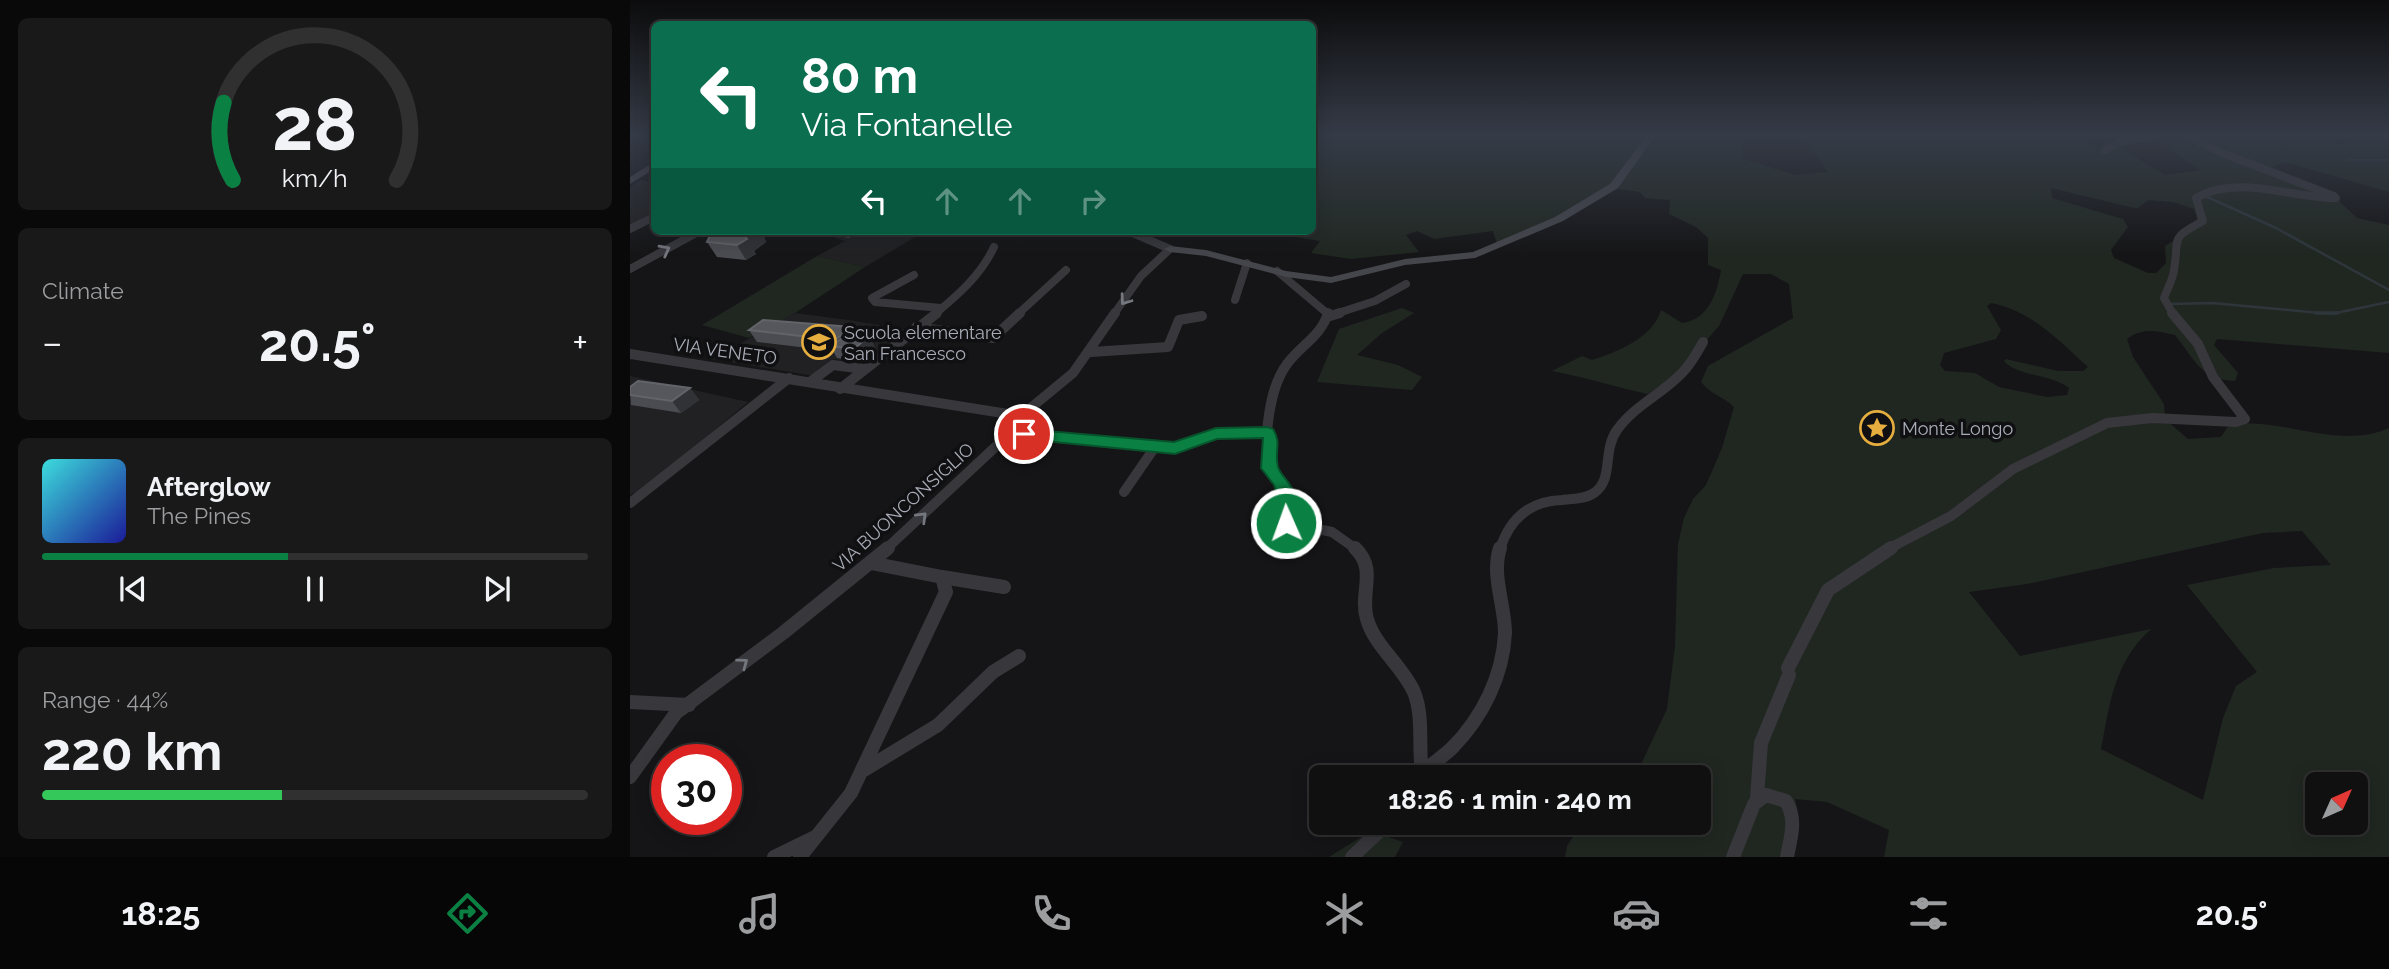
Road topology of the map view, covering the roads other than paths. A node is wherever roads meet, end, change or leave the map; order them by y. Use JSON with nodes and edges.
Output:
{"nodes":[{"id":1,"x":1624,"y":175,"type":"edge"},
{"id":2,"x":2277,"y":175,"type":"edge"},
{"id":3,"x":651,"y":218,"type":"edge"},
{"id":4,"x":630,"y":229,"type":"edge"},
{"id":5,"x":693,"y":235,"type":"edge"},
{"id":6,"x":1137,"y":235,"type":"edge"},
{"id":7,"x":994,"y":247,"type":"dead end"},
{"id":8,"x":1170,"y":249,"type":"junction"},
{"id":9,"x":1247,"y":263,"type":"junction"},
{"id":10,"x":630,"y":269,"type":"edge"},
{"id":11,"x":1066,"y":270,"type":"dead end"},
{"id":12,"x":1277,"y":271,"type":"junction"},
{"id":13,"x":914,"y":275,"type":"dead end"},
{"id":14,"x":1406,"y":284,"type":"dead end"},
{"id":15,"x":1235,"y":300,"type":"dead end"},
{"id":16,"x":941,"y":308,"type":"junction"},
{"id":17,"x":1202,"y":316,"type":"dead end"},
{"id":18,"x":1327,"y":317,"type":"junction"},
{"id":19,"x":916,"y":327,"type":"junction"},
{"id":20,"x":1703,"y":342,"type":"dead end"},
{"id":21,"x":1091,"y":352,"type":"junction"},
{"id":22,"x":630,"y":354,"type":"edge"},
{"id":23,"x":864,"y":369,"type":"junction"},
{"id":24,"x":789,"y":378,"type":"junction"},
{"id":25,"x":810,"y":383,"type":"junction"},
{"id":26,"x":840,"y":389,"type":"junction"},
{"id":27,"x":1021,"y":416,"type":"junction"},
{"id":28,"x":1013,"y":430,"type":"junction"},
{"id":29,"x":1267,"y":432,"type":"junction"},
{"id":30,"x":1155,"y":447,"type":"junction"},
{"id":31,"x":1124,"y":492,"type":"dead end"},
{"id":32,"x":632,"y":500,"type":"edge"},
{"id":33,"x":871,"y":563,"type":"junction"},
{"id":34,"x":942,"y":577,"type":"junction"},
{"id":35,"x":1004,"y":587,"type":"dead end"},
{"id":36,"x":1019,"y":656,"type":"dead end"},
{"id":37,"x":630,"y":702,"type":"edge"},
{"id":38,"x":690,"y":705,"type":"junction"},
{"id":39,"x":1420,"y":765,"type":"edge"},
{"id":40,"x":1433,"y":765,"type":"edge"},
{"id":41,"x":862,"y":772,"type":"junction"},
{"id":42,"x":630,"y":777,"type":"edge"},
{"id":43,"x":1757,"y":798,"type":"junction"},
{"id":44,"x":818,"y":835,"type":"junction"},
{"id":45,"x":1375,"y":835,"type":"edge"},
{"id":46,"x":774,"y":857,"type":"edge"},
{"id":47,"x":800,"y":857,"type":"edge"},
{"id":48,"x":1352,"y":857,"type":"edge"},
{"id":49,"x":1733,"y":857,"type":"edge"},
{"id":50,"x":1787,"y":857,"type":"edge"}],
"edges":[{"from":1,"to":12,"type":"street"},
{"from":2,"to":43,"type":"street"},
{"from":3,"to":4,"type":"street"},
{"from":10,"to":5,"type":"street","one_way":true},
{"from":6,"to":8,"type":"street"},
{"from":7,"to":16,"type":"street"},
{"from":8,"to":9,"type":"street"},
{"from":8,"to":21,"type":"street","name":"VIA BUONCONSIGLIO","one_way":true},
{"from":9,"to":12,"type":"street"},
{"from":9,"to":15,"type":"street"},
{"from":11,"to":19,"type":"street"},
{"from":12,"to":18,"type":"street"},
{"from":13,"to":16,"type":"street"},
{"from":14,"to":18,"type":"street"},
{"from":16,"to":19,"type":"street"},
{"from":17,"to":21,"type":"street"},
{"from":18,"to":29,"type":"street"},
{"from":19,"to":23,"type":"street"},
{"from":20,"to":40,"type":"street"},
{"from":21,"to":27,"type":"street","name":"VIA BUONCONSIGLIO"},
{"from":22,"to":24,"type":"street","name":"VIA VENETO"},
{"from":23,"to":25,"type":"street"},
{"from":23,"to":26,"type":"street"},
{"from":24,"to":25,"type":"street","name":"VIA VENETO"},
{"from":24,"to":32,"type":"street"},
{"from":25,"to":26,"type":"street","name":"VIA VENETO"},
{"from":26,"to":27,"type":"street","name":"VIA VENETO"},
{"from":27,"to":28,"type":"street","name":"VIA BUONCONSIGLIO"},
{"from":28,"to":30,"type":"street"},
{"from":33,"to":28,"type":"street","name":"VIA BUONCONSIGLIO","one_way":true},
{"from":29,"to":30,"type":"street"},
{"from":29,"to":39,"type":"street"},
{"from":30,"to":31,"type":"street"},
{"from":33,"to":34,"type":"street"},
{"from":38,"to":33,"type":"street","name":"VIA BUONCONSIGLIO","one_way":true},
{"from":34,"to":35,"type":"street"},
{"from":34,"to":41,"type":"street"},
{"from":36,"to":41,"type":"street"},
{"from":37,"to":38,"type":"street"},
{"from":38,"to":42,"type":"street","name":"VIA BUONCONSIGLIO"},
{"from":41,"to":44,"type":"street"},
{"from":43,"to":49,"type":"street"},
{"from":43,"to":50,"type":"street"},
{"from":44,"to":46,"type":"street"},
{"from":44,"to":47,"type":"street"},
{"from":45,"to":48,"type":"street"}]}
